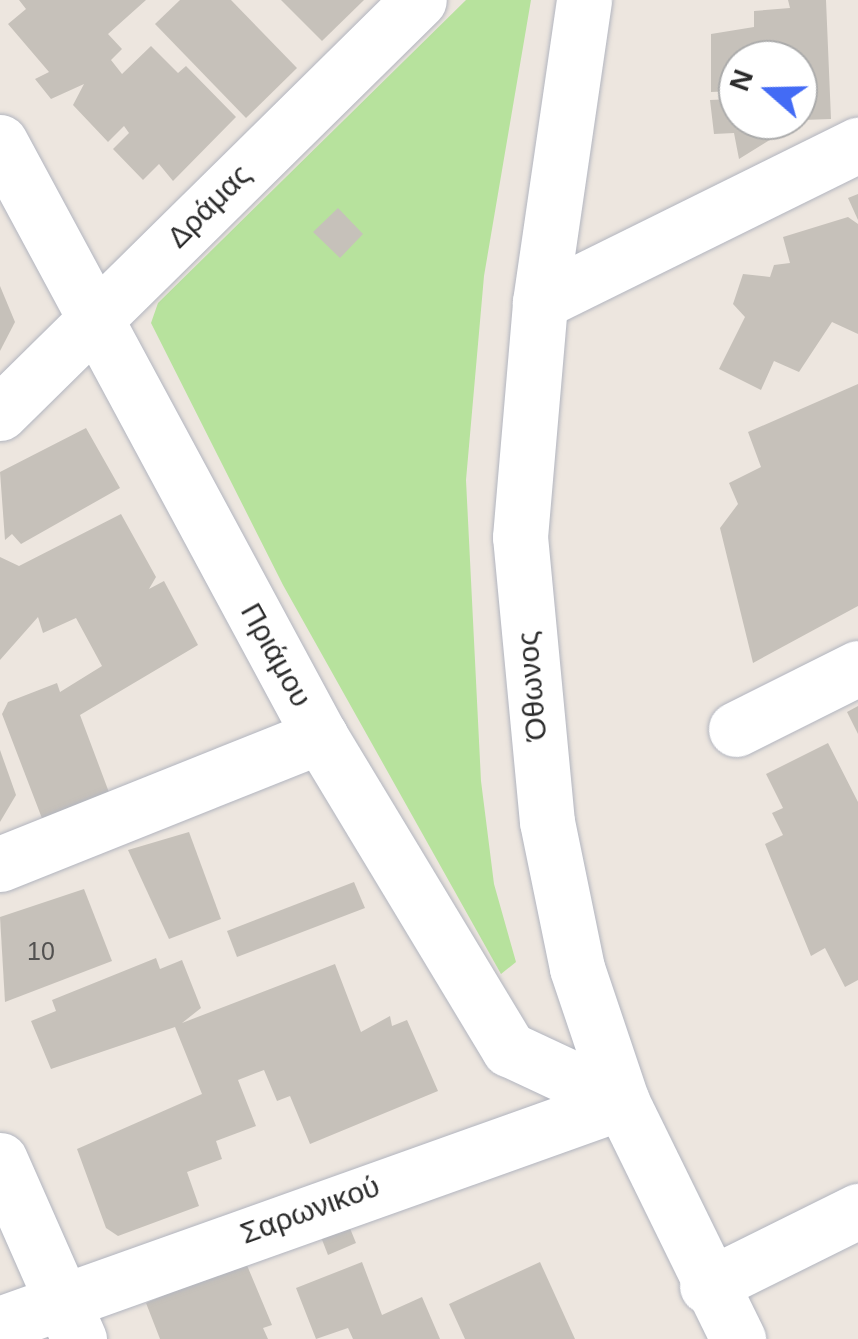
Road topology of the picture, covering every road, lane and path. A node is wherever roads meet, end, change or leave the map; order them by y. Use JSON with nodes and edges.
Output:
{"nodes":[{"id":1,"x":419,"y":0,"type":"edge"},
{"id":2,"x":584,"y":0,"type":"edge"},
{"id":3,"x":0,"y":142,"type":"edge"},
{"id":4,"x":858,"y":145,"type":"edge"},
{"id":5,"x":540,"y":302,"type":"junction"},
{"id":6,"x":91,"y":322,"type":"junction"},
{"id":7,"x":0,"y":413,"type":"edge"},
{"id":8,"x":858,"y":668,"type":"edge"},
{"id":9,"x":736,"y":730,"type":"dead end"},
{"id":10,"x":320,"y":736,"type":"junction"},
{"id":11,"x":0,"y":864,"type":"edge"},
{"id":12,"x":622,"y":1102,"type":"junction"},
{"id":13,"x":0,"y":1160,"type":"edge"},
{"id":14,"x":858,"y":1210,"type":"edge"},
{"id":15,"x":707,"y":1286,"type":"junction"},
{"id":16,"x":71,"y":1320,"type":"edge"},
{"id":17,"x":0,"y":1324,"type":"edge"},
{"id":18,"x":738,"y":1339,"type":"edge"}],
"edges":[{"from":1,"to":6,"type":"street","name":"Δράμας"},
{"from":2,"to":5,"type":"street","name":"Όθωνος"},
{"from":3,"to":6,"type":"street","name":"Πριάμου"},
{"from":4,"to":5,"type":"street"},
{"from":5,"to":12,"type":"street","name":"Όθωνος"},
{"from":6,"to":7,"type":"street","name":"Δράμας"},
{"from":6,"to":10,"type":"street","name":"Πριάμου"},
{"from":8,"to":9,"type":"street"},
{"from":10,"to":11,"type":"street"},
{"from":10,"to":12,"type":"street","name":"Πριάμου"},
{"from":12,"to":15,"type":"street","name":"Όθωνος"},
{"from":12,"to":16,"type":"street","name":"Σαρωνικού"},
{"from":13,"to":16,"type":"street"},
{"from":14,"to":15,"type":"street"},
{"from":15,"to":18,"type":"street","name":"Όθωνος"},
{"from":16,"to":17,"type":"street","name":"Σαρωνικού"}]}
